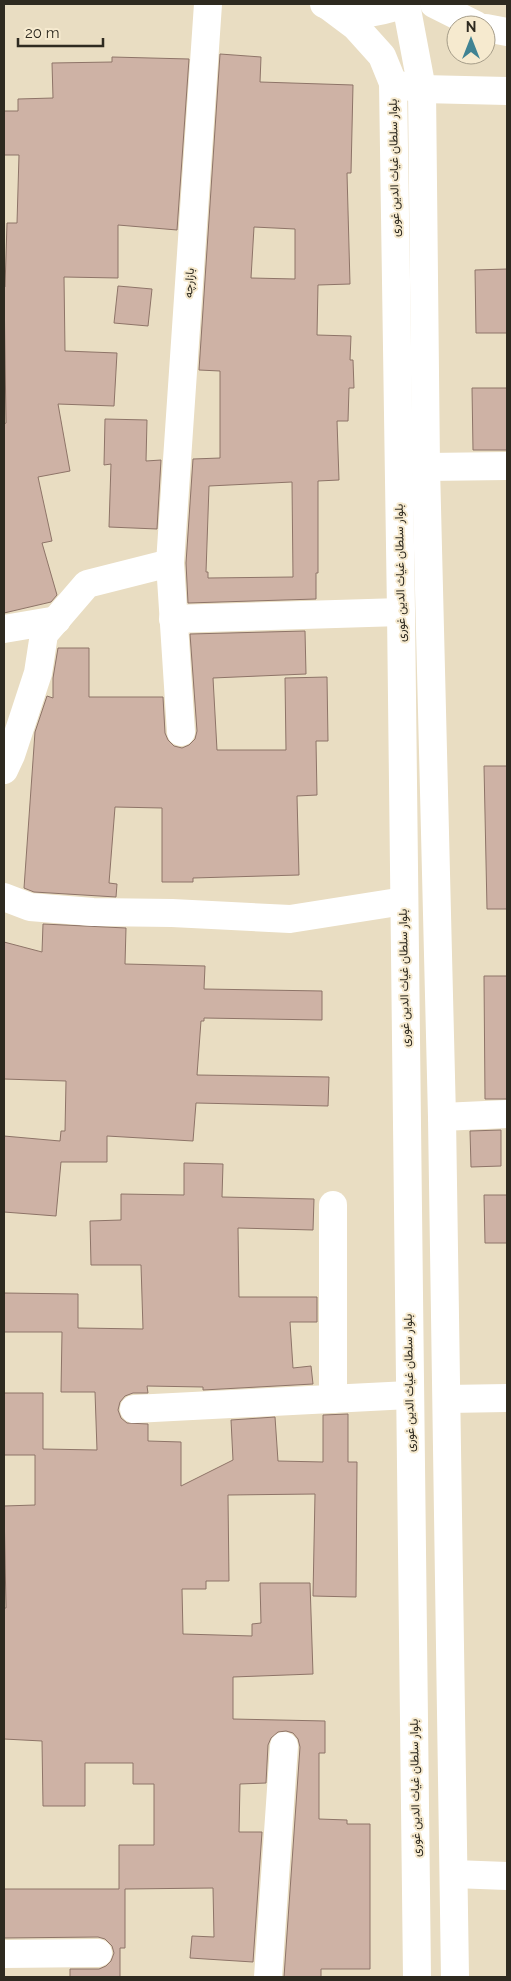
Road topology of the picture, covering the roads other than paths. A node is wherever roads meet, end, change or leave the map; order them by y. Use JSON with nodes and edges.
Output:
{"nodes":[{"id":1,"x":208,"y":4,"type":"edge"},
{"id":2,"x":325,"y":4,"type":"edge"},
{"id":3,"x":405,"y":4,"type":"edge"},
{"id":4,"x":434,"y":4,"type":"edge"},
{"id":5,"x":456,"y":15,"type":"edge"},
{"id":6,"x":393,"y":84,"type":"junction"},
{"id":7,"x":422,"y":89,"type":"junction"},
{"id":8,"x":507,"y":91,"type":"edge"},
{"id":9,"x":507,"y":466,"type":"edge"},
{"id":10,"x":426,"y":467,"type":"junction"},
{"id":11,"x":170,"y":563,"type":"junction"},
{"id":12,"x":401,"y":612,"type":"junction"},
{"id":13,"x":173,"y":619,"type":"junction"},
{"id":14,"x":57,"y":620,"type":"junction"},
{"id":15,"x":4,"y":629,"type":"edge"},
{"id":16,"x":181,"y":732,"type":"dead end"},
{"id":17,"x":4,"y":770,"type":"edge"},
{"id":18,"x":4,"y":897,"type":"edge"},
{"id":19,"x":404,"y":901,"type":"junction"},
{"id":20,"x":507,"y":1114,"type":"edge"},
{"id":21,"x":442,"y":1118,"type":"junction"},
{"id":22,"x":333,"y":1205,"type":"dead end"},
{"id":23,"x":409,"y":1395,"type":"junction"},
{"id":24,"x":507,"y":1398,"type":"edge"},
{"id":25,"x":333,"y":1399,"type":"junction"},
{"id":26,"x":447,"y":1399,"type":"junction"},
{"id":27,"x":134,"y":1408,"type":"dead end"},
{"id":28,"x":284,"y":1746,"type":"dead end"},
{"id":29,"x":454,"y":1874,"type":"junction"},
{"id":30,"x":507,"y":1876,"type":"edge"},
{"id":31,"x":98,"y":1953,"type":"dead end"},
{"id":32,"x":4,"y":1954,"type":"edge"},
{"id":33,"x":268,"y":1977,"type":"edge"},
{"id":34,"x":417,"y":1977,"type":"edge"},
{"id":35,"x":455,"y":1977,"type":"edge"}],
"edges":[{"from":1,"to":11,"type":"main road","name":"بازارچه"},
{"from":2,"to":3,"type":"main road"},
{"from":2,"to":6,"type":"main road","name":"بلوار سلطان غیاث الدین غوری"},
{"from":3,"to":7,"type":"main road"},
{"from":4,"to":5,"type":"main road"},
{"from":6,"to":7,"type":"main road"},
{"from":6,"to":12,"type":"main road","name":"بلوار سلطان غیاث الدین غوری"},
{"from":7,"to":8,"type":"main road"},
{"from":7,"to":10,"type":"main road"},
{"from":9,"to":10,"type":"main road"},
{"from":10,"to":21,"type":"main road"},
{"from":11,"to":13,"type":"main road","name":"بازارچه"},
{"from":11,"to":14,"type":"main road"},
{"from":12,"to":13,"type":"main road"},
{"from":12,"to":19,"type":"main road","name":"بلوار سلطان غیاث الدین غوری"},
{"from":13,"to":16,"type":"main road","name":"بازارچه"},
{"from":14,"to":15,"type":"main road"},
{"from":14,"to":17,"type":"main road"},
{"from":18,"to":19,"type":"main road"},
{"from":19,"to":23,"type":"main road","name":"بلوار سلطان غیاث الدین غوری"},
{"from":20,"to":21,"type":"main road"},
{"from":21,"to":26,"type":"main road"},
{"from":22,"to":25,"type":"main road"},
{"from":23,"to":25,"type":"main road"},
{"from":23,"to":34,"type":"main road","name":"بلوار سلطان غیاث الدین غوری"},
{"from":24,"to":26,"type":"main road"},
{"from":25,"to":27,"type":"main road"},
{"from":26,"to":29,"type":"main road"},
{"from":28,"to":33,"type":"main road"},
{"from":29,"to":30,"type":"main road"},
{"from":29,"to":35,"type":"main road"},
{"from":31,"to":32,"type":"main road"}]}
